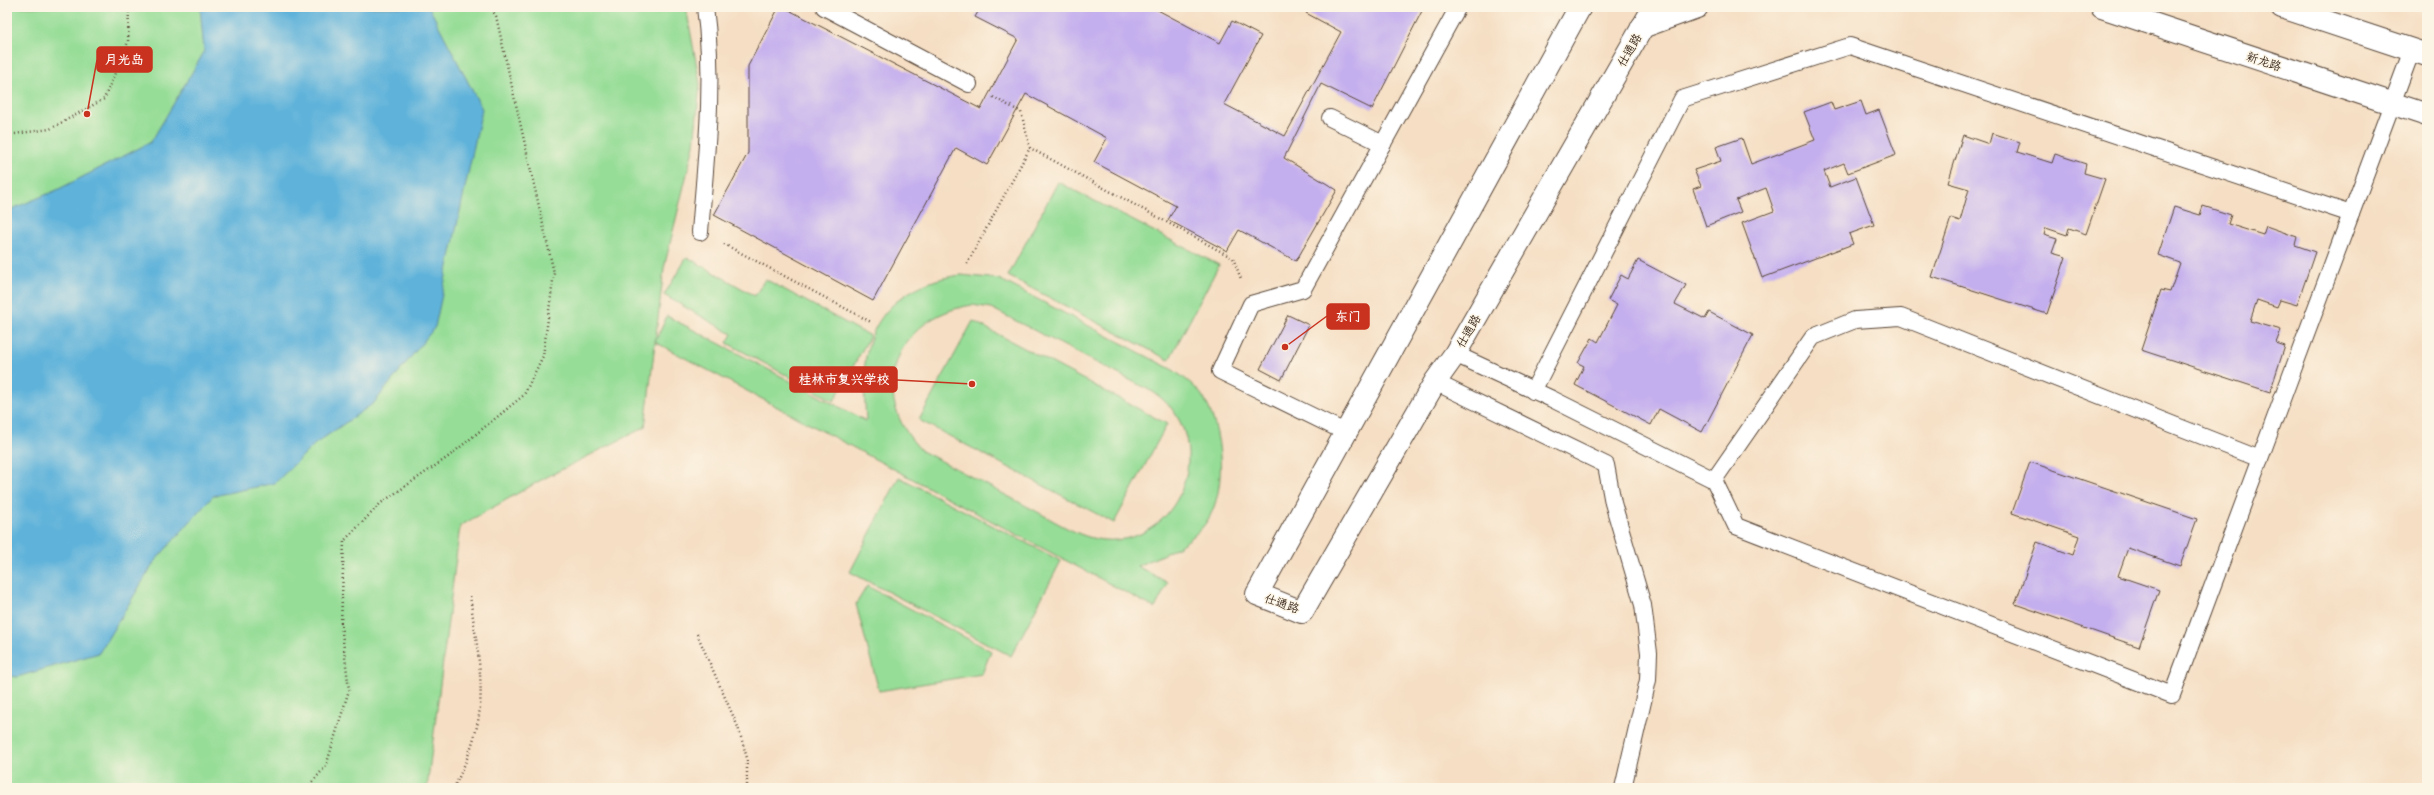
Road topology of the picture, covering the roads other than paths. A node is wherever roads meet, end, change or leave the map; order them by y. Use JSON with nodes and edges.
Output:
{"nodes":[{"id":1,"x":705,"y":7,"type":"edge"},
{"id":2,"x":824,"y":7,"type":"edge"},
{"id":3,"x":1458,"y":7,"type":"edge"},
{"id":4,"x":1580,"y":7,"type":"edge"},
{"id":5,"x":1654,"y":7,"type":"edge"},
{"id":6,"x":1697,"y":7,"type":"edge"},
{"id":7,"x":2102,"y":7,"type":"edge"},
{"id":8,"x":2282,"y":7,"type":"edge"},
{"id":9,"x":1642,"y":27,"type":"junction"},
{"id":10,"x":2420,"y":52,"type":"edge"},
{"id":11,"x":969,"y":84,"type":"road end"},
{"id":12,"x":2392,"y":104,"type":"junction"},
{"id":13,"x":2427,"y":114,"type":"edge"},
{"id":14,"x":1330,"y":118,"type":"dead end"},
{"id":15,"x":1383,"y":144,"type":"junction"},
{"id":16,"x":2351,"y":214,"type":"junction"},
{"id":17,"x":700,"y":232,"type":"road end"},
{"id":18,"x":1455,"y":354,"type":"junction"},
{"id":19,"x":1435,"y":382,"type":"junction"},
{"id":20,"x":1533,"y":391,"type":"junction"},
{"id":21,"x":1347,"y":433,"type":"junction"},
{"id":22,"x":2260,"y":459,"type":"junction"},
{"id":23,"x":1714,"y":480,"type":"junction"},
{"id":24,"x":1623,"y":788,"type":"edge"}],
"edges":[{"from":1,"to":17,"type":"lane"},
{"from":2,"to":11,"type":"lane"},
{"from":3,"to":15,"type":"lane"},
{"from":4,"to":21,"type":"street","name":"仕通路"},
{"from":5,"to":9,"type":"street","name":"仕通路"},
{"from":6,"to":9,"type":"street"},
{"from":7,"to":12,"type":"street","name":"新龙路"},
{"from":8,"to":10,"type":"street"},
{"from":9,"to":18,"type":"street","name":"仕通路"},
{"from":10,"to":12,"type":"lane"},
{"from":12,"to":13,"type":"street","name":"新龙路"},
{"from":12,"to":16,"type":"lane"},
{"from":14,"to":15,"type":"lane"},
{"from":15,"to":21,"type":"lane"},
{"from":16,"to":20,"type":"lane"},
{"from":16,"to":22,"type":"lane"},
{"from":18,"to":19,"type":"street","name":"仕通路"},
{"from":18,"to":20,"type":"lane"},
{"from":19,"to":21,"type":"street","name":"仕通路"},
{"from":19,"to":24,"type":"lane"},
{"from":20,"to":23,"type":"lane"},
{"from":22,"to":23,"type":"lane"},
{"from":22,"to":23,"type":"lane"}]}
